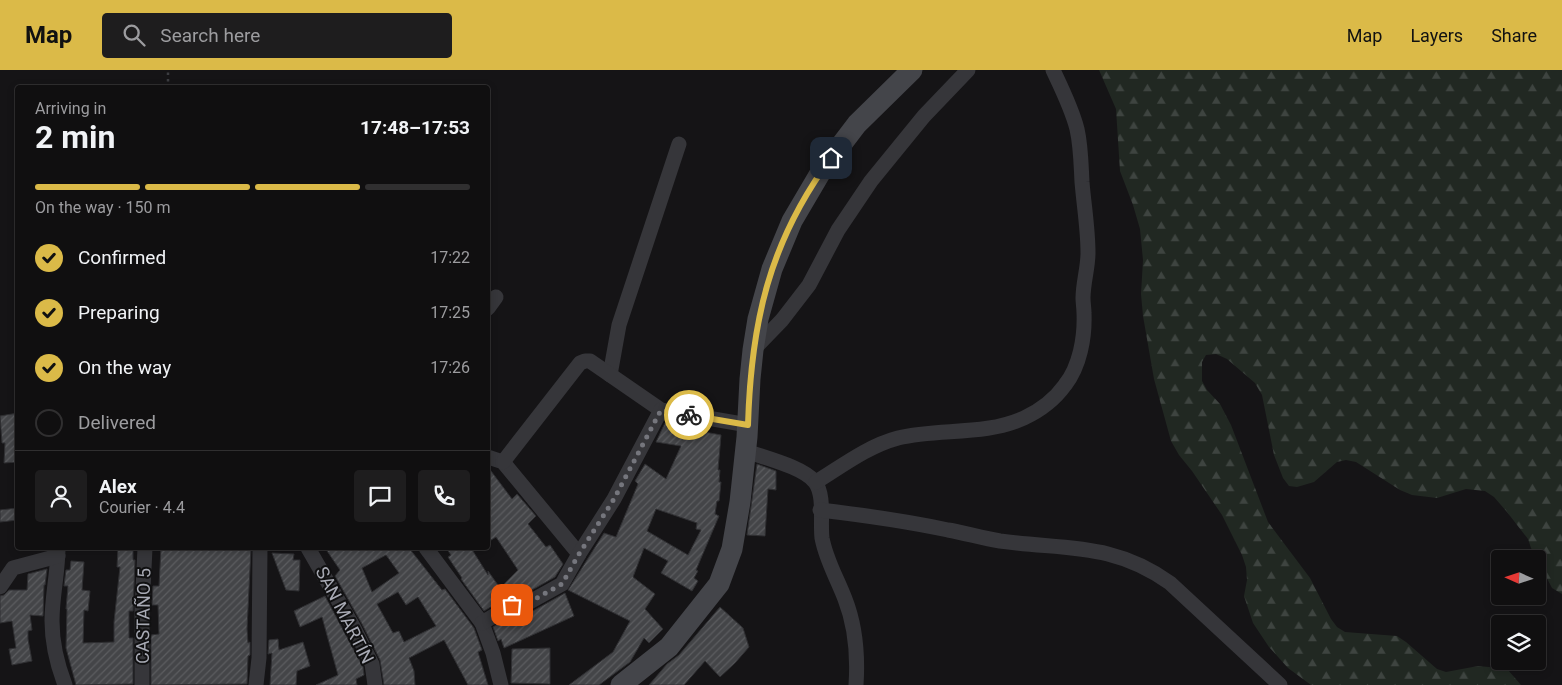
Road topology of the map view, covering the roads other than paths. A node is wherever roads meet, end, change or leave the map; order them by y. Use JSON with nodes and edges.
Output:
{"nodes":[{"id":1,"x":912,"y":70,"type":"edge"},
{"id":2,"x":968,"y":70,"type":"edge"},
{"id":3,"x":1053,"y":70,"type":"edge"},
{"id":4,"x":679,"y":144,"type":"dead end"},
{"id":5,"x":753,"y":350,"type":"junction"},
{"id":6,"x":610,"y":375,"type":"junction"},
{"id":7,"x":661,"y":410,"type":"junction"},
{"id":8,"x":747,"y":438,"type":"junction"},
{"id":9,"x":490,"y":458,"type":"edge"},
{"id":10,"x":503,"y":462,"type":"junction"},
{"id":11,"x":816,"y":482,"type":"junction"},
{"id":12,"x":820,"y":510,"type":"junction"},
{"id":13,"x":145,"y":550,"type":"edge"},
{"id":14,"x":260,"y":550,"type":"edge"},
{"id":15,"x":309,"y":550,"type":"edge"},
{"id":16,"x":427,"y":550,"type":"edge"},
{"id":17,"x":58,"y":552,"type":"edge"},
{"id":18,"x":579,"y":554,"type":"junction"},
{"id":19,"x":0,"y":587,"type":"edge"},
{"id":20,"x":482,"y":623,"type":"junction"},
{"id":21,"x":65,"y":685,"type":"edge"},
{"id":22,"x":142,"y":685,"type":"edge"},
{"id":23,"x":256,"y":685,"type":"edge"},
{"id":24,"x":375,"y":685,"type":"edge"},
{"id":25,"x":501,"y":685,"type":"edge"},
{"id":26,"x":621,"y":685,"type":"edge"},
{"id":27,"x":856,"y":685,"type":"edge"},
{"id":28,"x":1280,"y":685,"type":"edge"}],
"edges":[{"from":1,"to":5,"type":"street"},
{"from":2,"to":5,"type":"street"},
{"from":3,"to":11,"type":"street"},
{"from":4,"to":6,"type":"street"},
{"from":5,"to":8,"type":"street"},
{"from":6,"to":7,"type":"street"},
{"from":6,"to":10,"type":"street"},
{"from":7,"to":8,"type":"street"},
{"from":7,"to":18,"type":"street"},
{"from":8,"to":11,"type":"street"},
{"from":8,"to":26,"type":"street"},
{"from":9,"to":10,"type":"street"},
{"from":10,"to":18,"type":"street"},
{"from":11,"to":12,"type":"street"},
{"from":12,"to":27,"type":"street"},
{"from":12,"to":28,"type":"street"},
{"from":13,"to":22,"type":"street","name":"CASTAÑO 5"},
{"from":14,"to":23,"type":"street"},
{"from":15,"to":24,"type":"street","name":"SAN MARTÍN"},
{"from":16,"to":20,"type":"street"},
{"from":17,"to":19,"type":"street"},
{"from":17,"to":21,"type":"street"},
{"from":18,"to":20,"type":"street"},
{"from":20,"to":25,"type":"street"}]}
